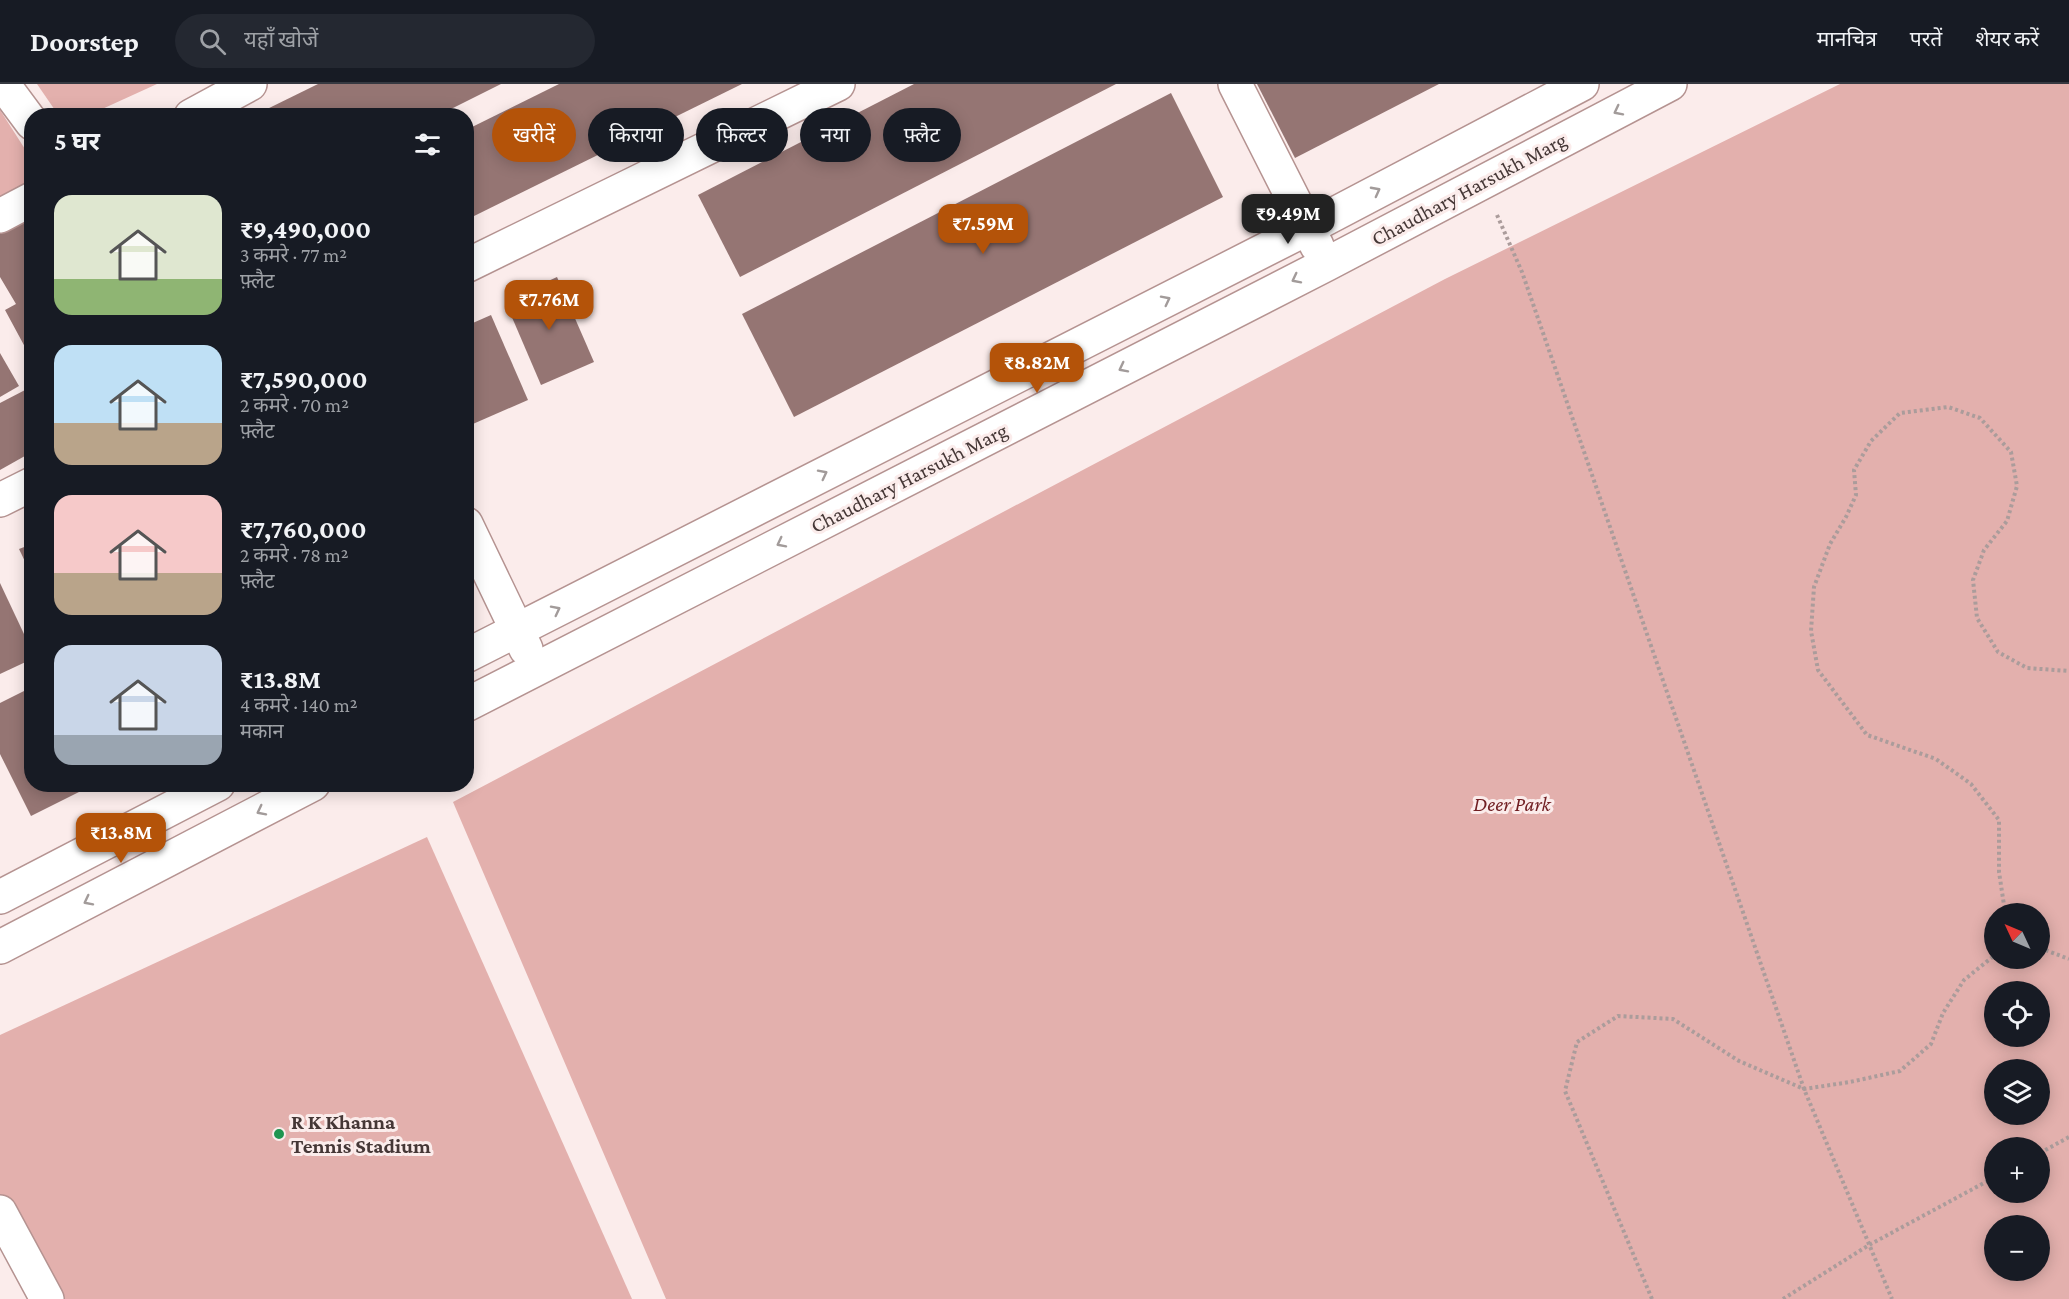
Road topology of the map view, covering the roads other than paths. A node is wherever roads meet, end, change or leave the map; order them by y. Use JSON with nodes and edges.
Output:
{"nodes":[{"id":1,"x":3,"y":84,"type":"edge"},
{"id":2,"x":250,"y":84,"type":"edge"},
{"id":3,"x":838,"y":84,"type":"edge"},
{"id":4,"x":1235,"y":84,"type":"edge"},
{"id":5,"x":1582,"y":84,"type":"edge"},
{"id":6,"x":1670,"y":84,"type":"edge"},
{"id":7,"x":206,"y":108,"type":"edge"},
{"id":8,"x":24,"y":112,"type":"edge"},
{"id":9,"x":24,"y":203,"type":"edge"},
{"id":10,"x":1301,"y":215,"type":"junction"},
{"id":11,"x":0,"y":216,"type":"edge"},
{"id":12,"x":474,"y":262,"type":"edge"},
{"id":13,"x":1327,"y":264,"type":"junction"},
{"id":14,"x":24,"y":488,"type":"edge"},
{"id":15,"x":0,"y":500,"type":"edge"},
{"id":16,"x":474,"y":541,"type":"edge"},
{"id":17,"x":517,"y":630,"type":"junction"},
{"id":18,"x":474,"y":652,"type":"edge"},
{"id":19,"x":535,"y":669,"type":"junction"},
{"id":20,"x":474,"y":701,"type":"edge"},
{"id":21,"x":203,"y":792,"type":"edge"},
{"id":22,"x":298,"y":792,"type":"edge"},
{"id":23,"x":0,"y":897,"type":"edge"},
{"id":24,"x":0,"y":947,"type":"edge"},
{"id":25,"x":0,"y":1212,"type":"edge"},
{"id":26,"x":47,"y":1299,"type":"edge"}],
"edges":[{"from":1,"to":8,"type":"street"},
{"from":2,"to":7,"type":"street"},
{"from":3,"to":12,"type":"street"},
{"from":4,"to":10,"type":"street"},
{"from":10,"to":5,"type":"street","name":"Chaudhary Harsukh Marg","one_way":true},
{"from":6,"to":13,"type":"street","name":"Chaudhary Harsukh Marg","one_way":true},
{"from":9,"to":11,"type":"street"},
{"from":10,"to":13,"type":"street"},
{"from":17,"to":10,"type":"street","name":"Chaudhary Harsukh Marg","one_way":true},
{"from":13,"to":19,"type":"street","name":"Chaudhary Harsukh Marg","one_way":true},
{"from":14,"to":15,"type":"street"},
{"from":16,"to":17,"type":"street"},
{"from":17,"to":18,"type":"street","name":"Chaudhary Harsukh Marg"},
{"from":17,"to":19,"type":"street"},
{"from":19,"to":20,"type":"street","name":"Chaudhary Harsukh Marg"},
{"from":21,"to":23,"type":"street"},
{"from":22,"to":24,"type":"street","one_way":true},
{"from":25,"to":26,"type":"street"}]}
